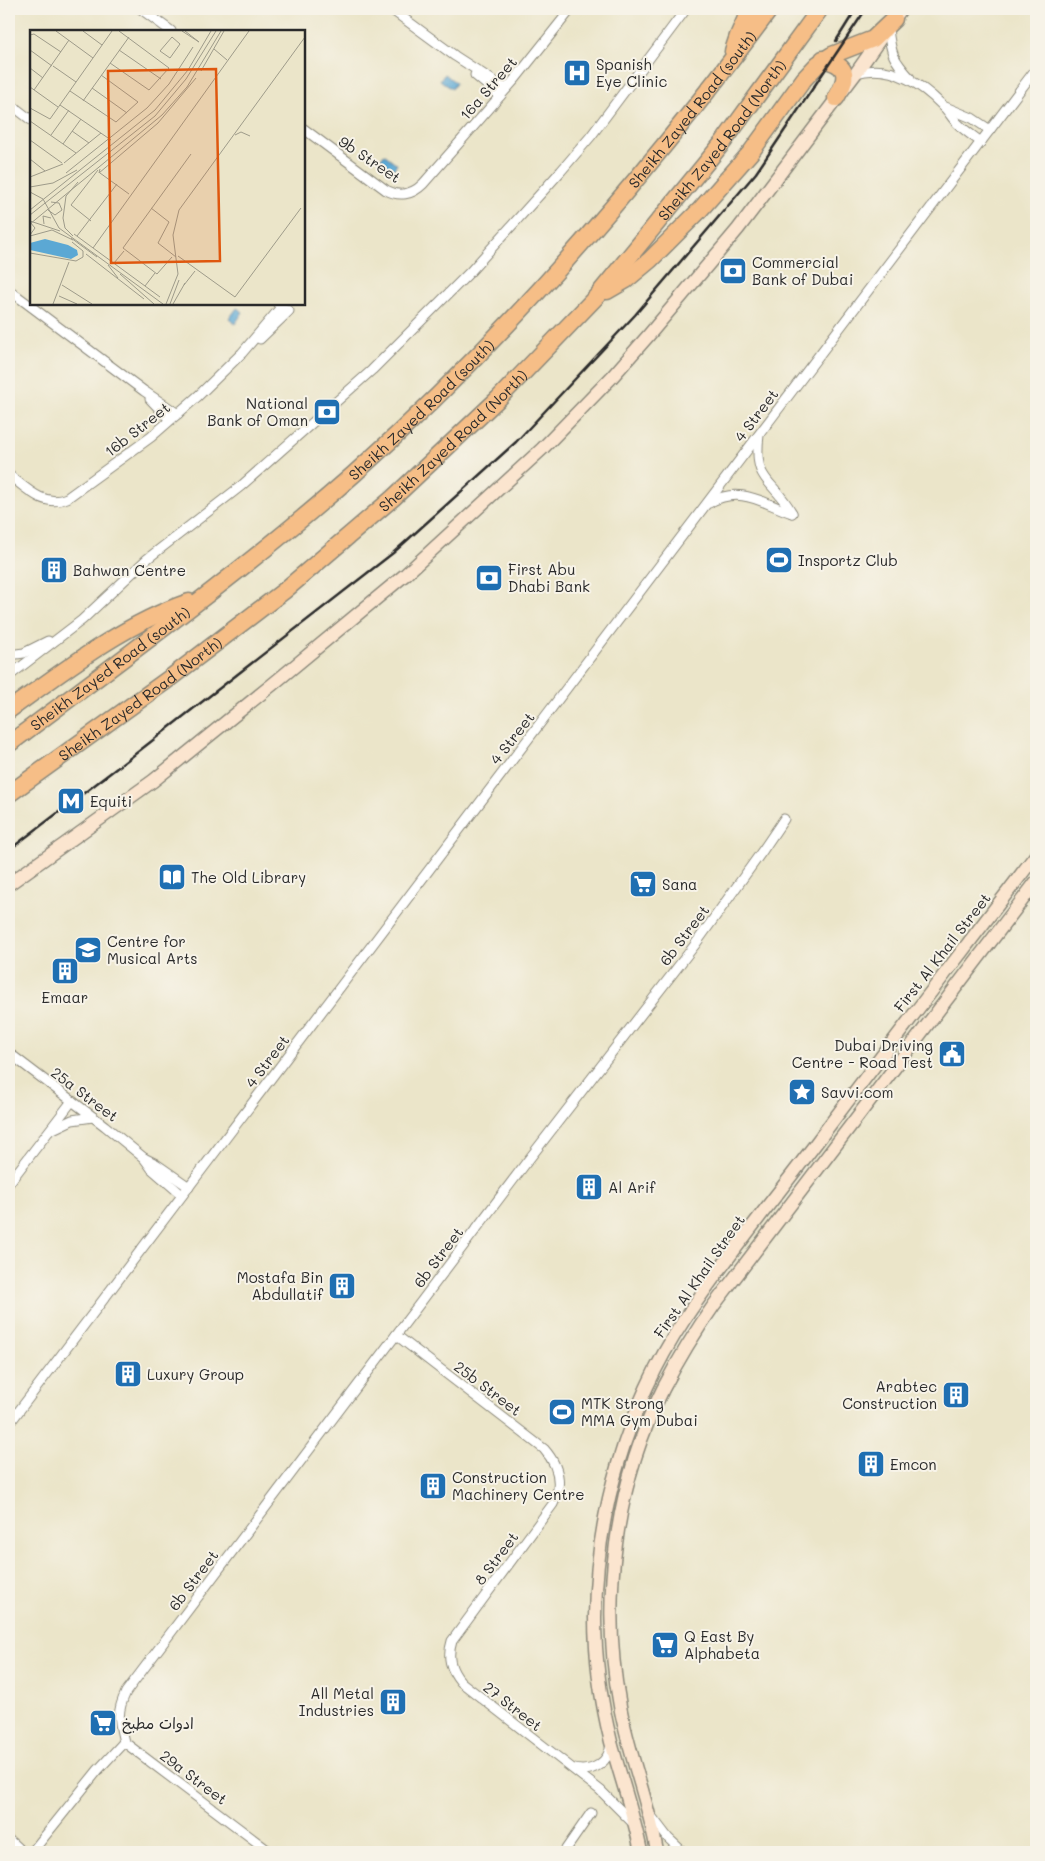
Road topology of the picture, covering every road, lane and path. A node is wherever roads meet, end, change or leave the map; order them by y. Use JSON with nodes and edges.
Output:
{"nodes":[{"id":1,"x":141,"y":9,"type":"edge"},
{"id":2,"x":391,"y":9,"type":"edge"},
{"id":3,"x":571,"y":9,"type":"edge"},
{"id":4,"x":686,"y":9,"type":"edge"},
{"id":5,"x":750,"y":9,"type":"edge"},
{"id":6,"x":770,"y":9,"type":"edge"},
{"id":7,"x":820,"y":9,"type":"edge"},
{"id":8,"x":894,"y":19,"type":"edge"},
{"id":9,"x":170,"y":30,"type":"edge"},
{"id":10,"x":823,"y":59,"type":"junction"},
{"id":11,"x":730,"y":61,"type":"junction"},
{"id":12,"x":1036,"y":69,"type":"edge"},
{"id":13,"x":856,"y":73,"type":"junction"},
{"id":14,"x":914,"y":82,"type":"junction"},
{"id":15,"x":503,"y":92,"type":"junction"},
{"id":16,"x":836,"y":98,"type":"junction"},
{"id":17,"x":9,"y":103,"type":"edge"},
{"id":18,"x":943,"y":106,"type":"junction"},
{"id":19,"x":30,"y":119,"type":"edge"},
{"id":20,"x":305,"y":130,"type":"edge"},
{"id":21,"x":990,"y":130,"type":"junction"},
{"id":22,"x":981,"y":142,"type":"junction"},
{"id":23,"x":423,"y":184,"type":"joint"},
{"id":24,"x":9,"y":290,"type":"edge"},
{"id":25,"x":598,"y":295,"type":"junction"},
{"id":26,"x":283,"y":307,"type":"edge"},
{"id":27,"x":144,"y":391,"type":"junction"},
{"id":28,"x":178,"y":414,"type":"junction"},
{"id":29,"x":170,"y":420,"type":"junction"},
{"id":30,"x":759,"y":434,"type":"junction"},
{"id":31,"x":9,"y":475,"type":"edge"},
{"id":32,"x":707,"y":504,"type":"junction"},
{"id":33,"x":203,"y":598,"type":"junction"},
{"id":34,"x":73,"y":628,"type":"junction"},
{"id":35,"x":9,"y":655,"type":"edge"},
{"id":36,"x":10,"y":673,"type":"edge"},
{"id":37,"x":9,"y":710,"type":"edge"},
{"id":38,"x":9,"y":744,"type":"edge"},
{"id":39,"x":9,"y":794,"type":"edge"},
{"id":40,"x":784,"y":819,"type":"dead end"},
{"id":41,"x":1036,"y":855,"type":"edge"},
{"id":42,"x":1036,"y":882,"type":"edge"},
{"id":43,"x":9,"y":884,"type":"edge"},
{"id":44,"x":9,"y":1053,"type":"edge"},
{"id":45,"x":72,"y":1101,"type":"junction"},
{"id":46,"x":93,"y":1117,"type":"junction"},
{"id":47,"x":45,"y":1135,"type":"junction"},
{"id":48,"x":144,"y":1158,"type":"junction"},
{"id":49,"x":9,"y":1183,"type":"edge"},
{"id":50,"x":188,"y":1186,"type":"junction"},
{"id":51,"x":182,"y":1195,"type":"junction"},
{"id":52,"x":396,"y":1335,"type":"junction"},
{"id":53,"x":9,"y":1424,"type":"edge"},
{"id":54,"x":557,"y":1468,"type":"joint"},
{"id":55,"x":450,"y":1663,"type":"joint"},
{"id":56,"x":611,"y":1741,"type":"junction"},
{"id":57,"x":124,"y":1742,"type":"junction"},
{"id":58,"x":566,"y":1765,"type":"junction"},
{"id":59,"x":646,"y":1805,"type":"junction"},
{"id":60,"x":591,"y":1813,"type":"dead end"},
{"id":61,"x":636,"y":1827,"type":"junction"},
{"id":62,"x":9,"y":1840,"type":"edge"},
{"id":63,"x":22,"y":1852,"type":"edge"},
{"id":64,"x":32,"y":1852,"type":"edge"},
{"id":65,"x":270,"y":1852,"type":"edge"},
{"id":66,"x":564,"y":1852,"type":"edge"},
{"id":67,"x":641,"y":1852,"type":"edge"},
{"id":68,"x":657,"y":1852,"type":"edge"},
{"id":69,"x":683,"y":1852,"type":"edge"}],
"edges":[{"from":1,"to":9,"type":"street"},
{"from":2,"to":15,"type":"street"},
{"from":3,"to":15,"type":"street","name":"16a Street"},
{"from":4,"to":34,"type":"street"},
{"from":5,"to":11,"type":"highway"},
{"from":6,"to":11,"type":"highway","name":"Sheikh Zayed Road (south)"},
{"from":7,"to":25,"type":"highway","name":"Sheikh Zayed Road (North)"},
{"from":8,"to":10,"type":"highway"},
{"from":8,"to":13,"type":"main road"},
{"from":8,"to":14,"type":"street"},
{"from":10,"to":16,"type":"highway"},
{"from":10,"to":25,"type":"highway"},
{"from":11,"to":33,"type":"highway","name":"Sheikh Zayed Road (south)"},
{"from":12,"to":21,"type":"street","name":"4 Street"},
{"from":13,"to":14,"type":"street"},
{"from":13,"to":16,"type":"main road"},
{"from":14,"to":18,"type":"street"},
{"from":15,"to":23,"type":"street","name":"16a Street"},
{"from":16,"to":43,"type":"main road"},
{"from":17,"to":19,"type":"street"},
{"from":18,"to":21,"type":"street"},
{"from":18,"to":22,"type":"street"},
{"from":20,"to":23,"type":"street","name":"9b Street"},
{"from":21,"to":22,"type":"street","name":"4 Street"},
{"from":22,"to":30,"type":"street","name":"4 Street"},
{"from":24,"to":27,"type":"street"},
{"from":25,"to":39,"type":"highway","name":"Sheikh Zayed Road (North)"},
{"from":26,"to":28,"type":"street","name":"16b Street"},
{"from":27,"to":28,"type":"street"},
{"from":27,"to":29,"type":"street"},
{"from":28,"to":29,"type":"street","name":"16b Street"},
{"from":29,"to":31,"type":"street","name":"16b Street"},
{"from":30,"to":32,"type":"street","name":"4 Street"},
{"from":30,"to":32,"type":"street"},
{"from":32,"to":50,"type":"street","name":"4 Street"},
{"from":33,"to":37,"type":"highway"},
{"from":33,"to":38,"type":"highway","name":"Sheikh Zayed Road (south)"},
{"from":34,"to":35,"type":"street"},
{"from":34,"to":36,"type":"street"},
{"from":40,"to":52,"type":"street","name":"6b Street"},
{"from":41,"to":56,"type":"main road","name":"First Al Khail Street"},
{"from":42,"to":59,"type":"main road","name":"First Al Khail Street"},
{"from":44,"to":45,"type":"street","name":"25a Street"},
{"from":45,"to":46,"type":"street","name":"25a Street"},
{"from":45,"to":47,"type":"street"},
{"from":46,"to":47,"type":"street"},
{"from":46,"to":48,"type":"street","name":"25a Street"},
{"from":47,"to":49,"type":"street"},
{"from":48,"to":50,"type":"street","name":"25a Street"},
{"from":48,"to":51,"type":"street","name":"25a Street"},
{"from":50,"to":51,"type":"street","name":"4 Street"},
{"from":51,"to":53,"type":"street","name":"4 Street"},
{"from":52,"to":54,"type":"street","name":"25b Street"},
{"from":52,"to":57,"type":"street","name":"6b Street"},
{"from":54,"to":55,"type":"street","name":"8 Street"},
{"from":55,"to":58,"type":"street","name":"27 Street"},
{"from":56,"to":58,"type":"street","name":"27 Street"},
{"from":56,"to":61,"type":"main road","name":"First Al Khail Street"},
{"from":57,"to":64,"type":"street"},
{"from":57,"to":65,"type":"street","name":"29a Street"},
{"from":58,"to":61,"type":"street","name":"27 Street"},
{"from":59,"to":68,"type":"main road","name":"First Al Khail Street"},
{"from":59,"to":69,"type":"street"},
{"from":60,"to":66,"type":"street"},
{"from":61,"to":67,"type":"main road","name":"First Al Khail Street"},
{"from":62,"to":63,"type":"street"}]}
